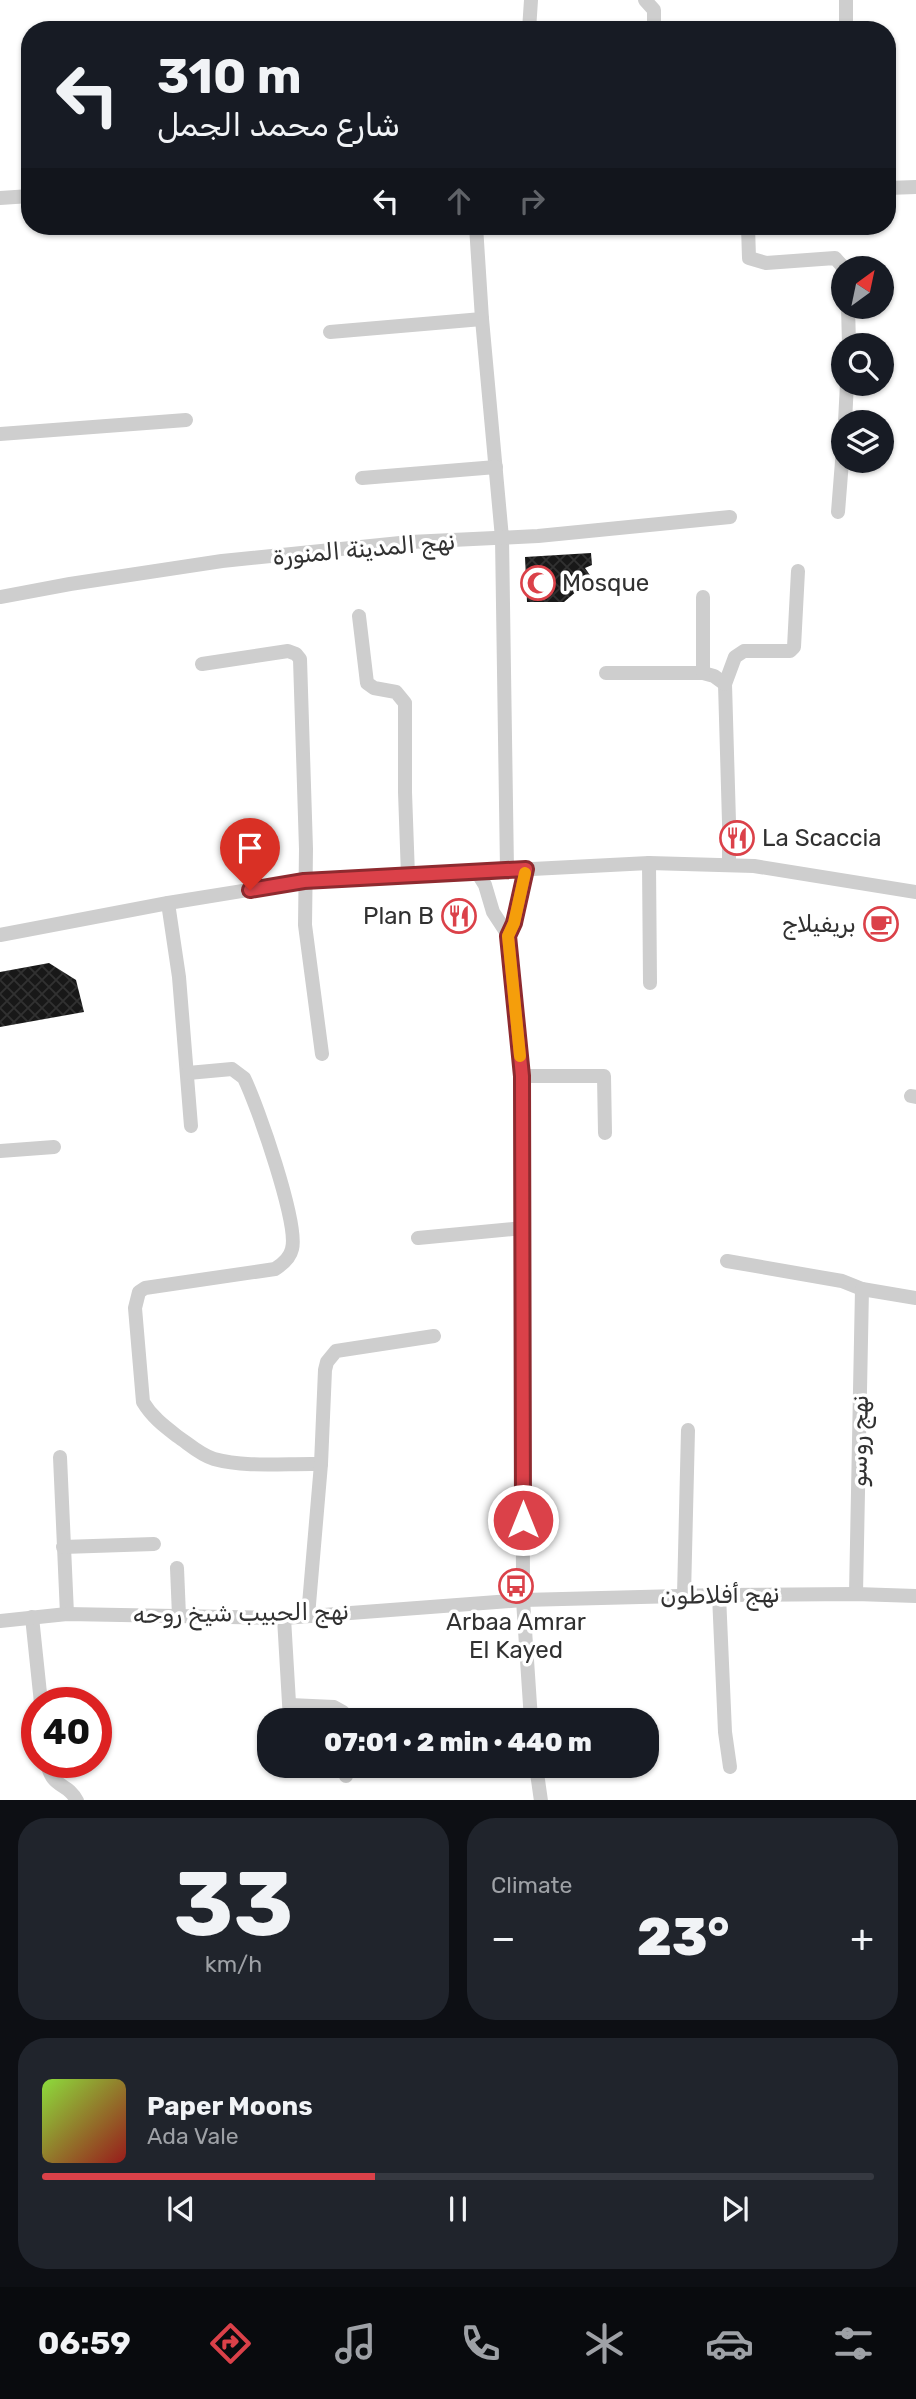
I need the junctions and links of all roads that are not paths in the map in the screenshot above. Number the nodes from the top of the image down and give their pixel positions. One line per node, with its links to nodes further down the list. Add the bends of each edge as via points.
1 (531, 0): 4 (street)
2 (645, 0): 5 (street, via 654,10)
3 (846, 0): 6 (street)
4 (530, 21)
5 (654, 21)
6 (846, 21)
7 (916, 187): 8 (street)
8 (896, 188)
9 (21, 197): 10 (street)
10 (0, 198)
11 (477, 235): 14 (street)
12 (748, 235): 13 (street, via 749,258 766,263)
13 (831, 258)
14 (482, 319): 15 (street); 18 (street)
15 (330, 332)
16 (186, 420): 17 (street)
17 (0, 434)
18 (496, 467): 20 (street); 23 (street)
19 (841, 473): 21 (street)
20 (362, 478)
21 (838, 512)
22 (730, 517): 23 (street, نهج المدينة المنورة)
23 (502, 538): 25 (street, نهج المدينة المنورة, via 222,561); 35 (street)
24 (798, 571): 31 (street, via 794,647 790,651 744,651 734,657)
25 (0, 597)
26 (703, 597): 30 (street)
27 (359, 616): 37 (street, via 367,683 396,692 405,703)
28 (202, 664): 38 (street, via 288,651 300,659)
29 (606, 673): 30 (street)
30 (703, 673): 31 (street)
31 (725, 684): 33 (street)
32 (649, 863): 33 (street); 34 (street); 43 (street)
33 (729, 863): 39 (street)
34 (526, 869): 35 (street); 42 (street)
35 (507, 870): 36 (street)
36 (477, 872): 37 (street); 42 (street)
37 (408, 876): 38 (street)
38 (304, 881): 40 (street); 44 (street, via 305,925)
39 (916, 892)
40 (168, 903): 41 (street); 45 (street)
41 (0, 935)
42 (508, 936): 46 (street)
43 (650, 983)
44 (322, 1054)
45 (188, 1073): 47 (street); 59 (street, via 232,1069 244,1078 281,1180 292,1251 275,1269 139,1292 135,1308 143,1402 161,1424 214,1459)
46 (522, 1076): 48 (street, via 604,1076); 51 (street)
47 (191, 1126)
48 (605, 1133)
49 (54, 1147): 50 (street)
50 (0, 1151)
51 (523, 1228): 52 (street); 67 (street)
52 (418, 1238)
53 (727, 1261): 54 (street, via 842,1281)
54 (862, 1289): 55 (street); 63 (street, نهج روسو)
55 (916, 1298)
56 (434, 1336): 59 (street, via 331,1356 323,1383)
57 (688, 1430): 64 (street)
58 (60, 1457): 61 (street)
59 (321, 1464): 70 (street)
60 (154, 1544): 61 (street)
61 (63, 1547): 68 (street)
62 (177, 1568): 69 (street)
63 (856, 1594): 65 (street, نهج أفلاطون); 66 (street, نهج أفلاطون)
64 (684, 1595): 65 (street, نهج أفلاطون); 67 (street, نهج أفلاطون)
65 (719, 1595): 78 (street)
66 (916, 1596)
67 (523, 1600): 70 (street, نهج الحبيب شيخ روحه); 77 (street)
68 (67, 1614): 69 (street, نهج الحبيب شيخ روحه); 71 (street, نهج الحبيب شيخ روحه)
69 (179, 1616): 72 (street, نهج الحبيب شيخ روحه)
70 (308, 1616): 72 (street, نهج الحبيب شيخ روحه)
71 (32, 1617): 73 (street, نهج الحبيب شيخ روحه); 74 (street)
72 (284, 1618): 75 (street)
73 (0, 1621)
74 (39, 1687)
75 (290, 1705): 76 (street)
76 (336, 1708)
77 (530, 1708)
78 (730, 1767)
79 (52, 1778): 81 (street)
80 (538, 1778): 82 (street)
81 (76, 1800)
82 (541, 1800)

